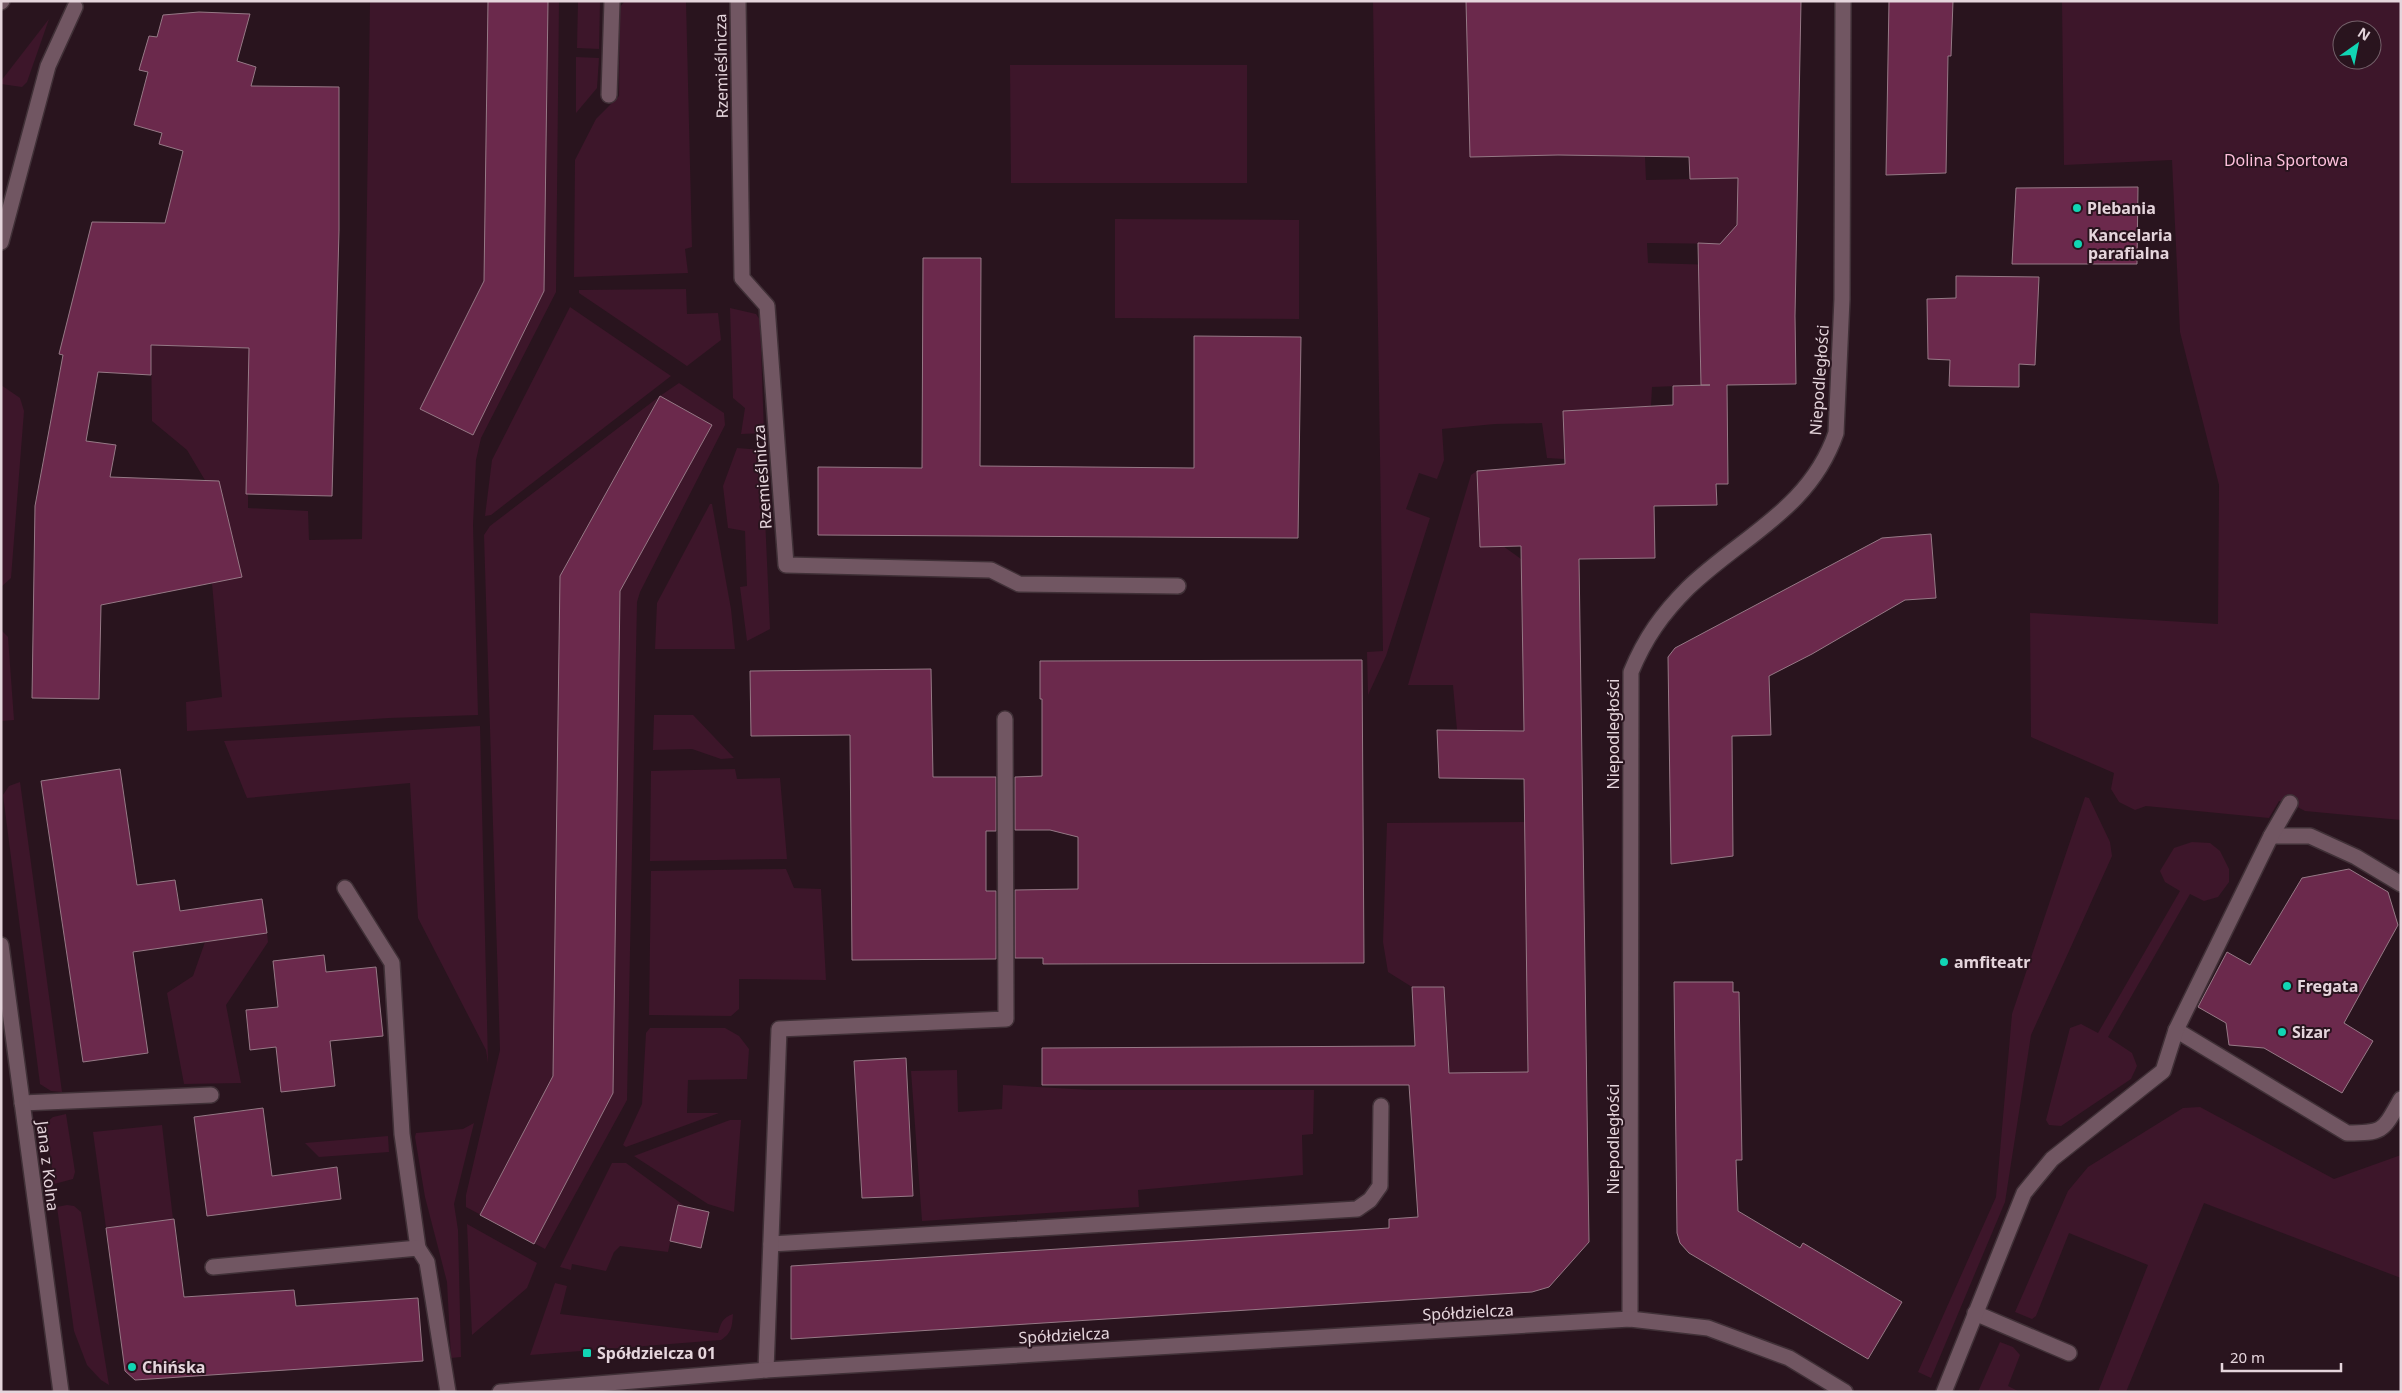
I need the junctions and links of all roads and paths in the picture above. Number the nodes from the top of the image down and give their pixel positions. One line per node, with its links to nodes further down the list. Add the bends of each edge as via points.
1 (612, 1): 5 (street)
2 (738, 1): 7 (street, Rzemieślnicza, via 742,278 767,306 786,565 991,570 1019,584)
3 (1843, 1): 24 (street, Niepodległości, via 1842,299 1836,433 1817,475 1782,512 1690,586 1666,611 1644,642 1631,672)
4 (75, 7): 6 (street, via 45,74)
5 (609, 95)
6 (1, 242)
7 (1178, 586)
8 (1005, 719): 20 (street, via 1006,1019 778,1030)
9 (2290, 803): 10 (street)
10 (2271, 836): 11 (street, via 2310,836 2356,857); 15 (street)
11 (2401, 884)
12 (345, 888): 21 (street, via 392,963 402,1134)
13 (1, 944): 14 (street, Jana z Kolna)
14 (4, 985): 18 (street, Jana z Kolna)
15 (2176, 1030): 17 (street, via 2347,1133 2372,1133 2384,1128); 23 (street, via 2163,1071 2052,1159 2024,1193)
16 (212, 1095): 18 (street)
17 (2401, 1099)
18 (22, 1104): 27 (street, Jana z Kolna)
19 (1381, 1106): 20 (street, via 1380,1186 1370,1200 1357,1208)
20 (771, 1244): 26 (street)
21 (418, 1248): 22 (street); 28 (street, via 427,1262)
22 (213, 1267)
23 (1975, 1313): 25 (street); 31 (street)
24 (1630, 1319): 26 (street, Spółdzielcza); 30 (street, via 1708,1328 1789,1358)
25 (2068, 1353)
26 (766, 1370): 29 (street, Spółdzielcza)
27 (61, 1392)
28 (448, 1392)
29 (500, 1392)
30 (1846, 1392)
31 (1944, 1392)

